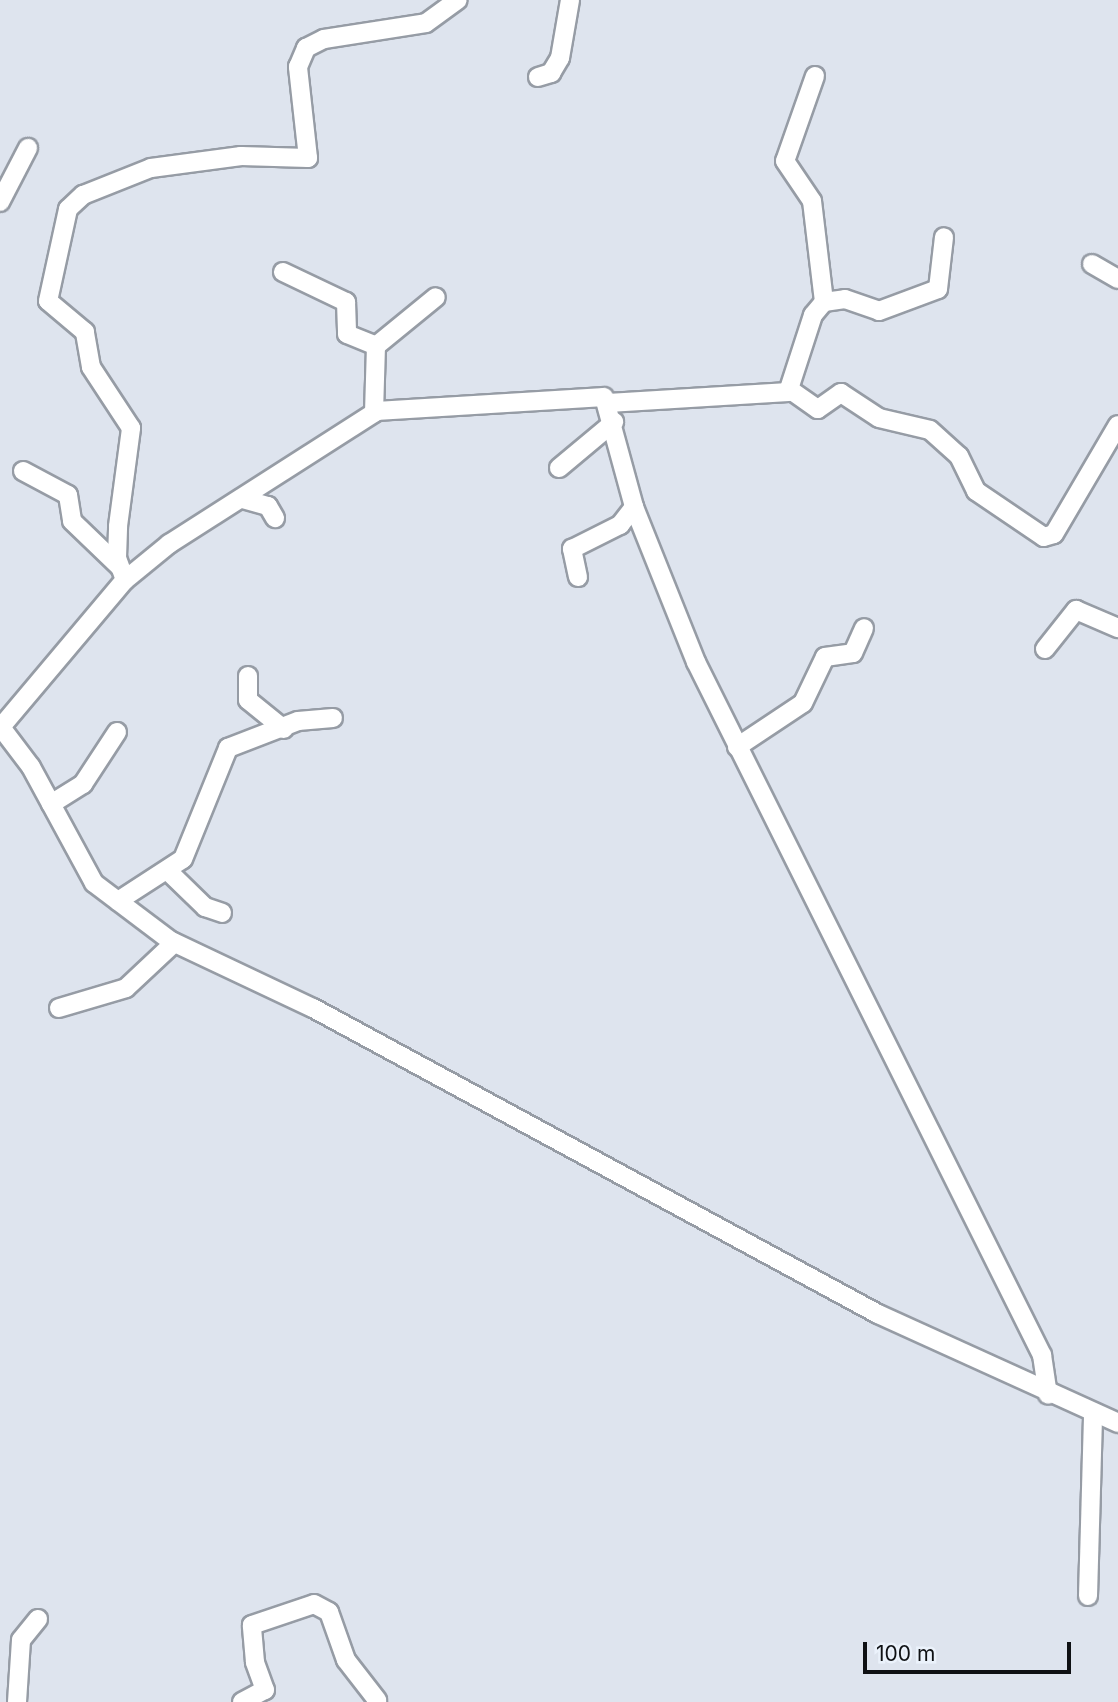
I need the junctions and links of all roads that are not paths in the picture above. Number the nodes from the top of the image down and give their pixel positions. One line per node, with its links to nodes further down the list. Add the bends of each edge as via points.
1 (458, 0): 24 (street, via 426,23 324,39 306,48 298,67 308,158 172,164 73,202 48,301 85,332 92,367 131,428 118,526)
2 (569, 0): 4 (street, via 560,58 551,73)
3 (815, 76): 12 (street, via 785,161 812,201)
4 (538, 77)
5 (28, 148): 6 (street)
6 (0, 202)
7 (944, 237): 12 (street, via 938,289 879,311 845,299)
8 (1092, 264): 10 (street)
9 (283, 272): 13 (street, via 346,302 347,334)
10 (1118, 279)
11 (436, 297): 13 (street)
12 (824, 302): 14 (street, via 813,315)
13 (376, 346): 16 (street)
14 (789, 389): 15 (street); 18 (street, via 818,409 841,393 879,418 930,430 959,456 976,491 1044,537 1054,534)
15 (609, 403): 16 (street, via 604,397 563,396); 17 (street)
16 (374, 413): 21 (street)
17 (614, 422): 19 (street); 22 (street)
18 (1116, 432)
19 (559, 468)
20 (23, 471): 24 (street, via 68,495 72,521)
21 (243, 499): 23 (street, via 268,506); 24 (street)
22 (634, 507): 25 (street, via 620,525 572,549); 34 (street)
23 (275, 518)
24 (122, 574): 31 (street)
25 (578, 577)
26 (864, 628): 34 (street, via 853,653 825,657 803,704)
27 (1118, 628): 28 (street, via 1076,610)
28 (1045, 649)
29 (248, 676): 32 (street, via 248,699)
30 (333, 718): 32 (street)
31 (0, 726): 35 (street)
32 (284, 729): 36 (street, via 228,748 197,834)
33 (117, 732): 35 (street, via 83,783)
34 (737, 747): 41 (street, via 1042,1356)
35 (51, 804): 37 (street, via 94,883)
36 (170, 873): 37 (street); 38 (street, via 205,907)
37 (118, 901): 39 (street)
38 (222, 913)
39 (174, 943): 40 (street, via 126,988); 41 (street, via 313,1008 767,1257)
40 (59, 1008)
41 (1048, 1395): 42 (street)
42 (1093, 1415): 43 (street); 44 (street)
43 (1118, 1423)
44 (1088, 1596)
45 (38, 1619): 47 (street, via 21,1640)
46 (377, 1700): 48 (street, via 356,1678 329,1612 314,1604 252,1625 265,1690)
47 (17, 1702)
48 (242, 1702)

